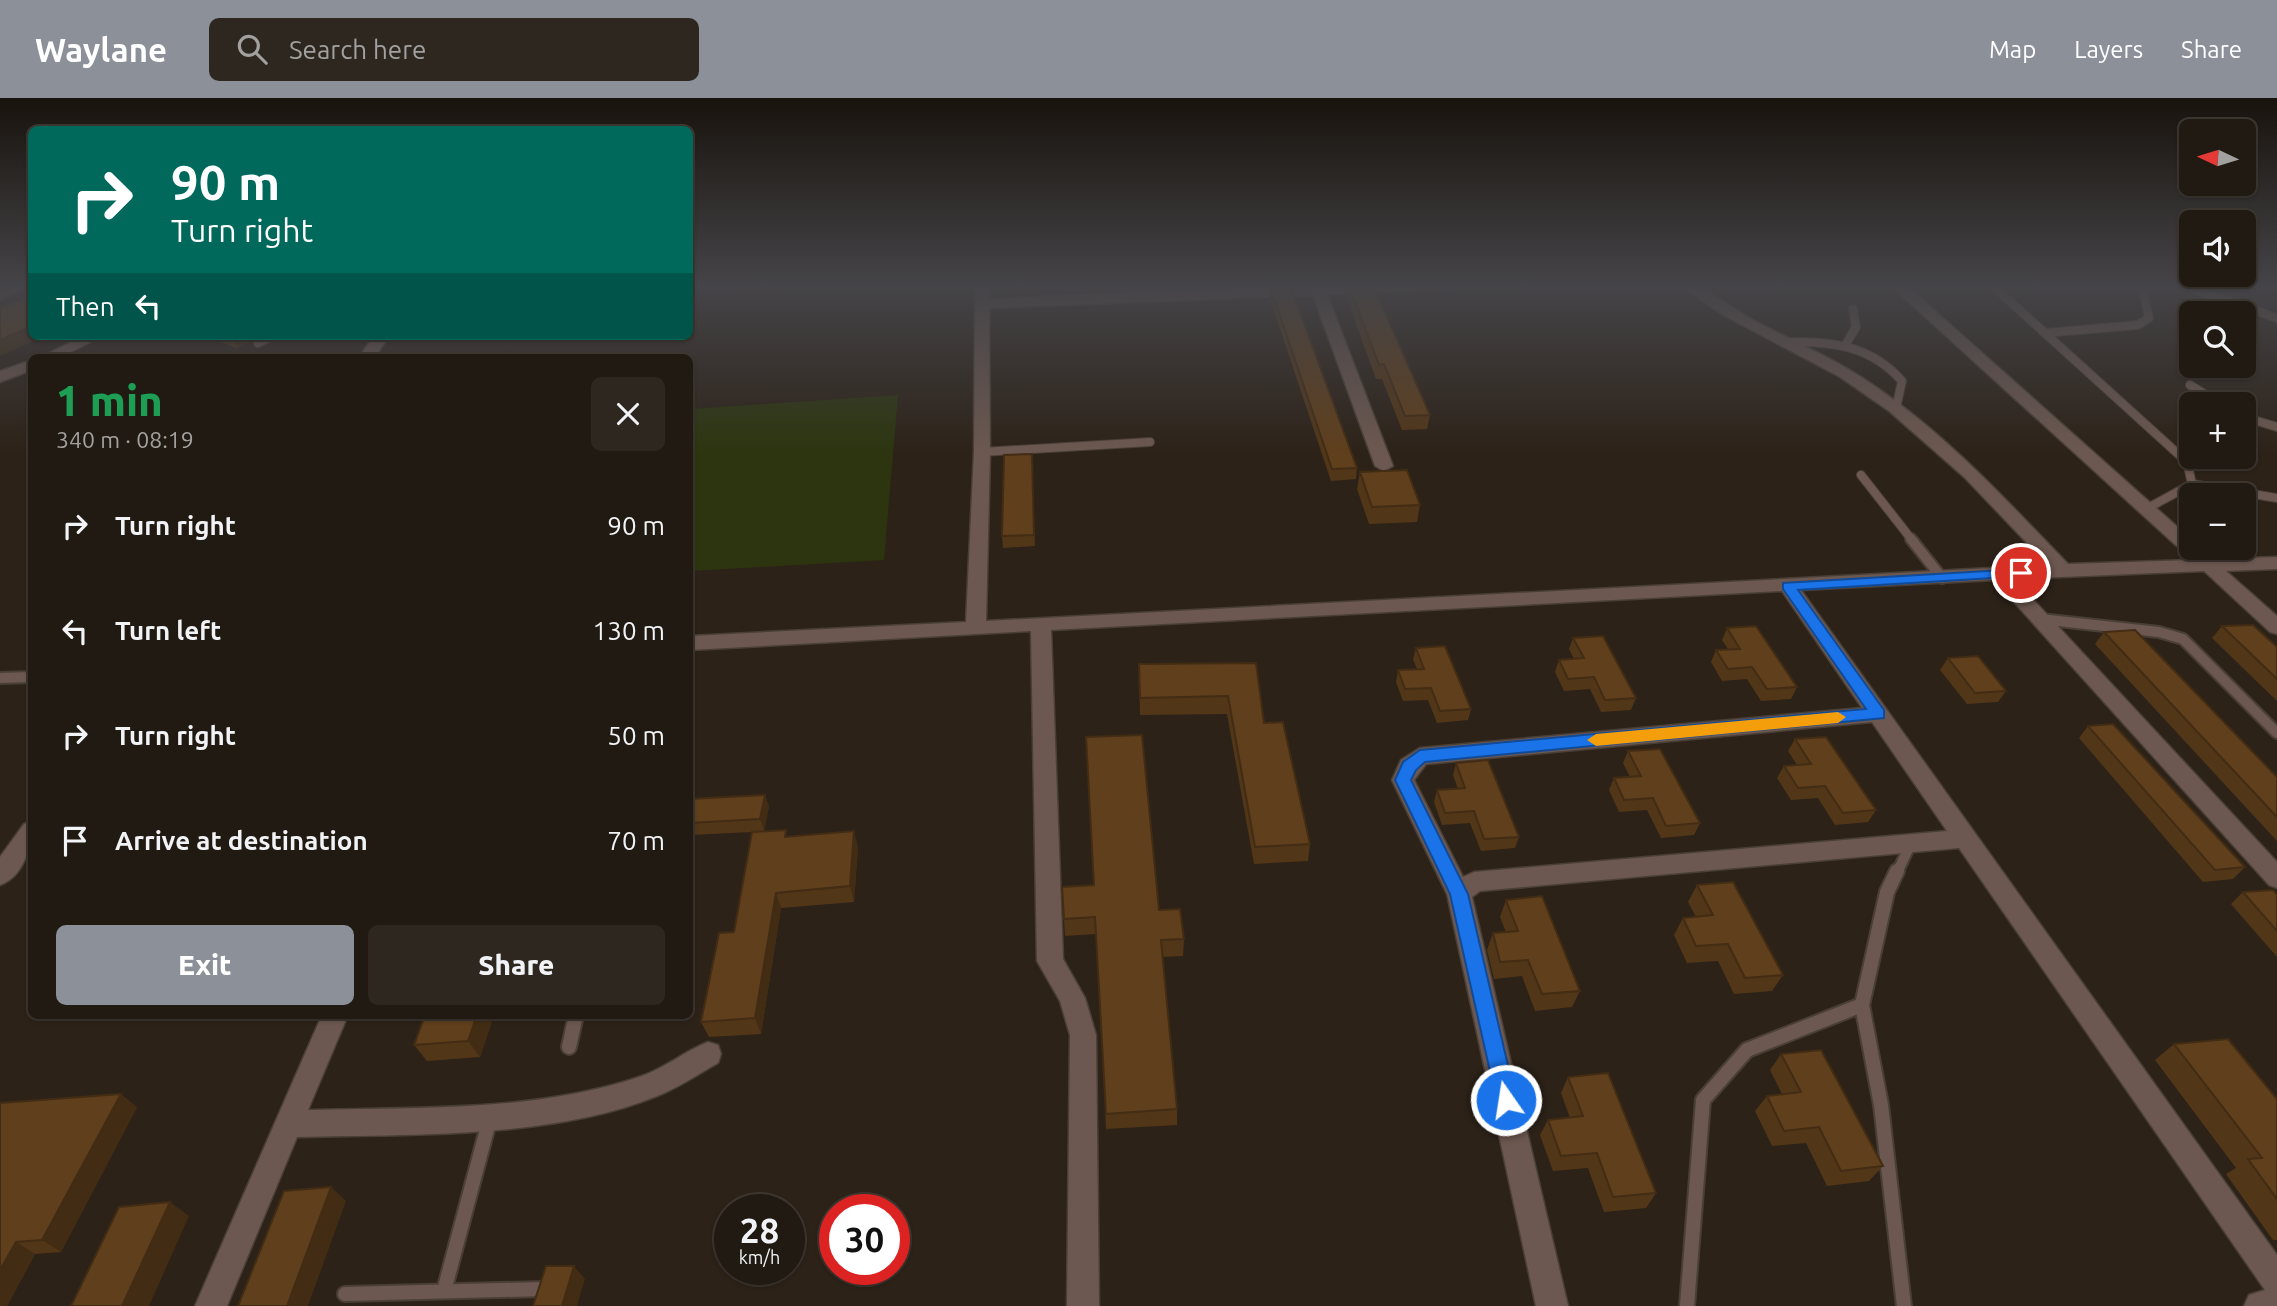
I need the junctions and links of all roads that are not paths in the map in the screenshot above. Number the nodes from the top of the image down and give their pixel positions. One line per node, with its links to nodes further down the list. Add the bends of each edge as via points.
1 (83, 341): 11 (street)
2 (261, 341): 9 (lane)
3 (982, 341): 20 (street)
4 (1337, 341): 21 (street)
5 (1848, 341): 10 (lane)
6 (1963, 341): 27 (street)
7 (2053, 341): 23 (lane, via 2187,462)
8 (1786, 342): 10 (lane); 16 (street)
9 (258, 343)
10 (1846, 344): 16 (lane, via 1882,360 1896,372 1902,381)
11 (56, 354)
12 (28, 366): 13 (street)
13 (0, 377)
14 (2190, 385): 15 (lane)
15 (2201, 392)
16 (1896, 408): 30 (street, via 1974,478)
17 (2256, 421): 18 (lane)
18 (2277, 427)
19 (1150, 442): 20 (lane)
20 (982, 452): 36 (street)
21 (1384, 466)
22 (1861, 475): 32 (lane)
23 (2192, 483)
24 (2179, 491): 27 (lane)
25 (2256, 495): 26 (lane)
26 (2277, 498)
27 (2146, 509): 28 (street)
28 (2206, 563): 29 (street); 30 (street); 37 (street)
29 (2277, 563)
30 (2063, 570): 31 (street)
31 (2000, 575): 32 (street); 34 (street)
32 (1942, 578): 33 (street)
33 (1788, 586): 35 (street); 41 (street)
34 (2040, 618): 42 (lane, via 2183,639); 47 (street)
35 (1041, 623): 36 (street); 62 (street, via 1050,961 1072,998 1083,1035)
36 (976, 626): 38 (street)
37 (2277, 628)
38 (693, 643)
39 (28, 677): 40 (lane)
40 (0, 678)
41 (1878, 714): 44 (street); 48 (street, via 1420,757 1403,780)
42 (2277, 733)
43 (28, 836): 46 (street)
44 (1966, 838): 45 (street); 56 (street)
45 (1911, 843): 48 (street, via 1474,882); 49 (lane, via 1887,892)
46 (0, 875)
47 (2277, 878)
48 (1459, 894): 63 (street)
49 (1862, 1005): 64 (lane, via 1747,1050 1703,1100); 65 (lane, via 1881,1105)
50 (333, 1019): 55 (street)
51 (575, 1019): 52 (lane)
52 (569, 1047)
53 (708, 1054): 54 (street, via 650,1086 604,1100)
54 (490, 1118): 55 (street); 58 (lane)
55 (290, 1124): 61 (street)
56 (2277, 1281)
57 (544, 1289): 58 (lane)
58 (444, 1292): 59 (lane)
59 (345, 1294)
60 (2277, 1304): 66 (street)
61 (211, 1306)
62 (1083, 1306)
63 (1552, 1306)
64 (1687, 1306)
65 (1904, 1306)
66 (2260, 1306)

